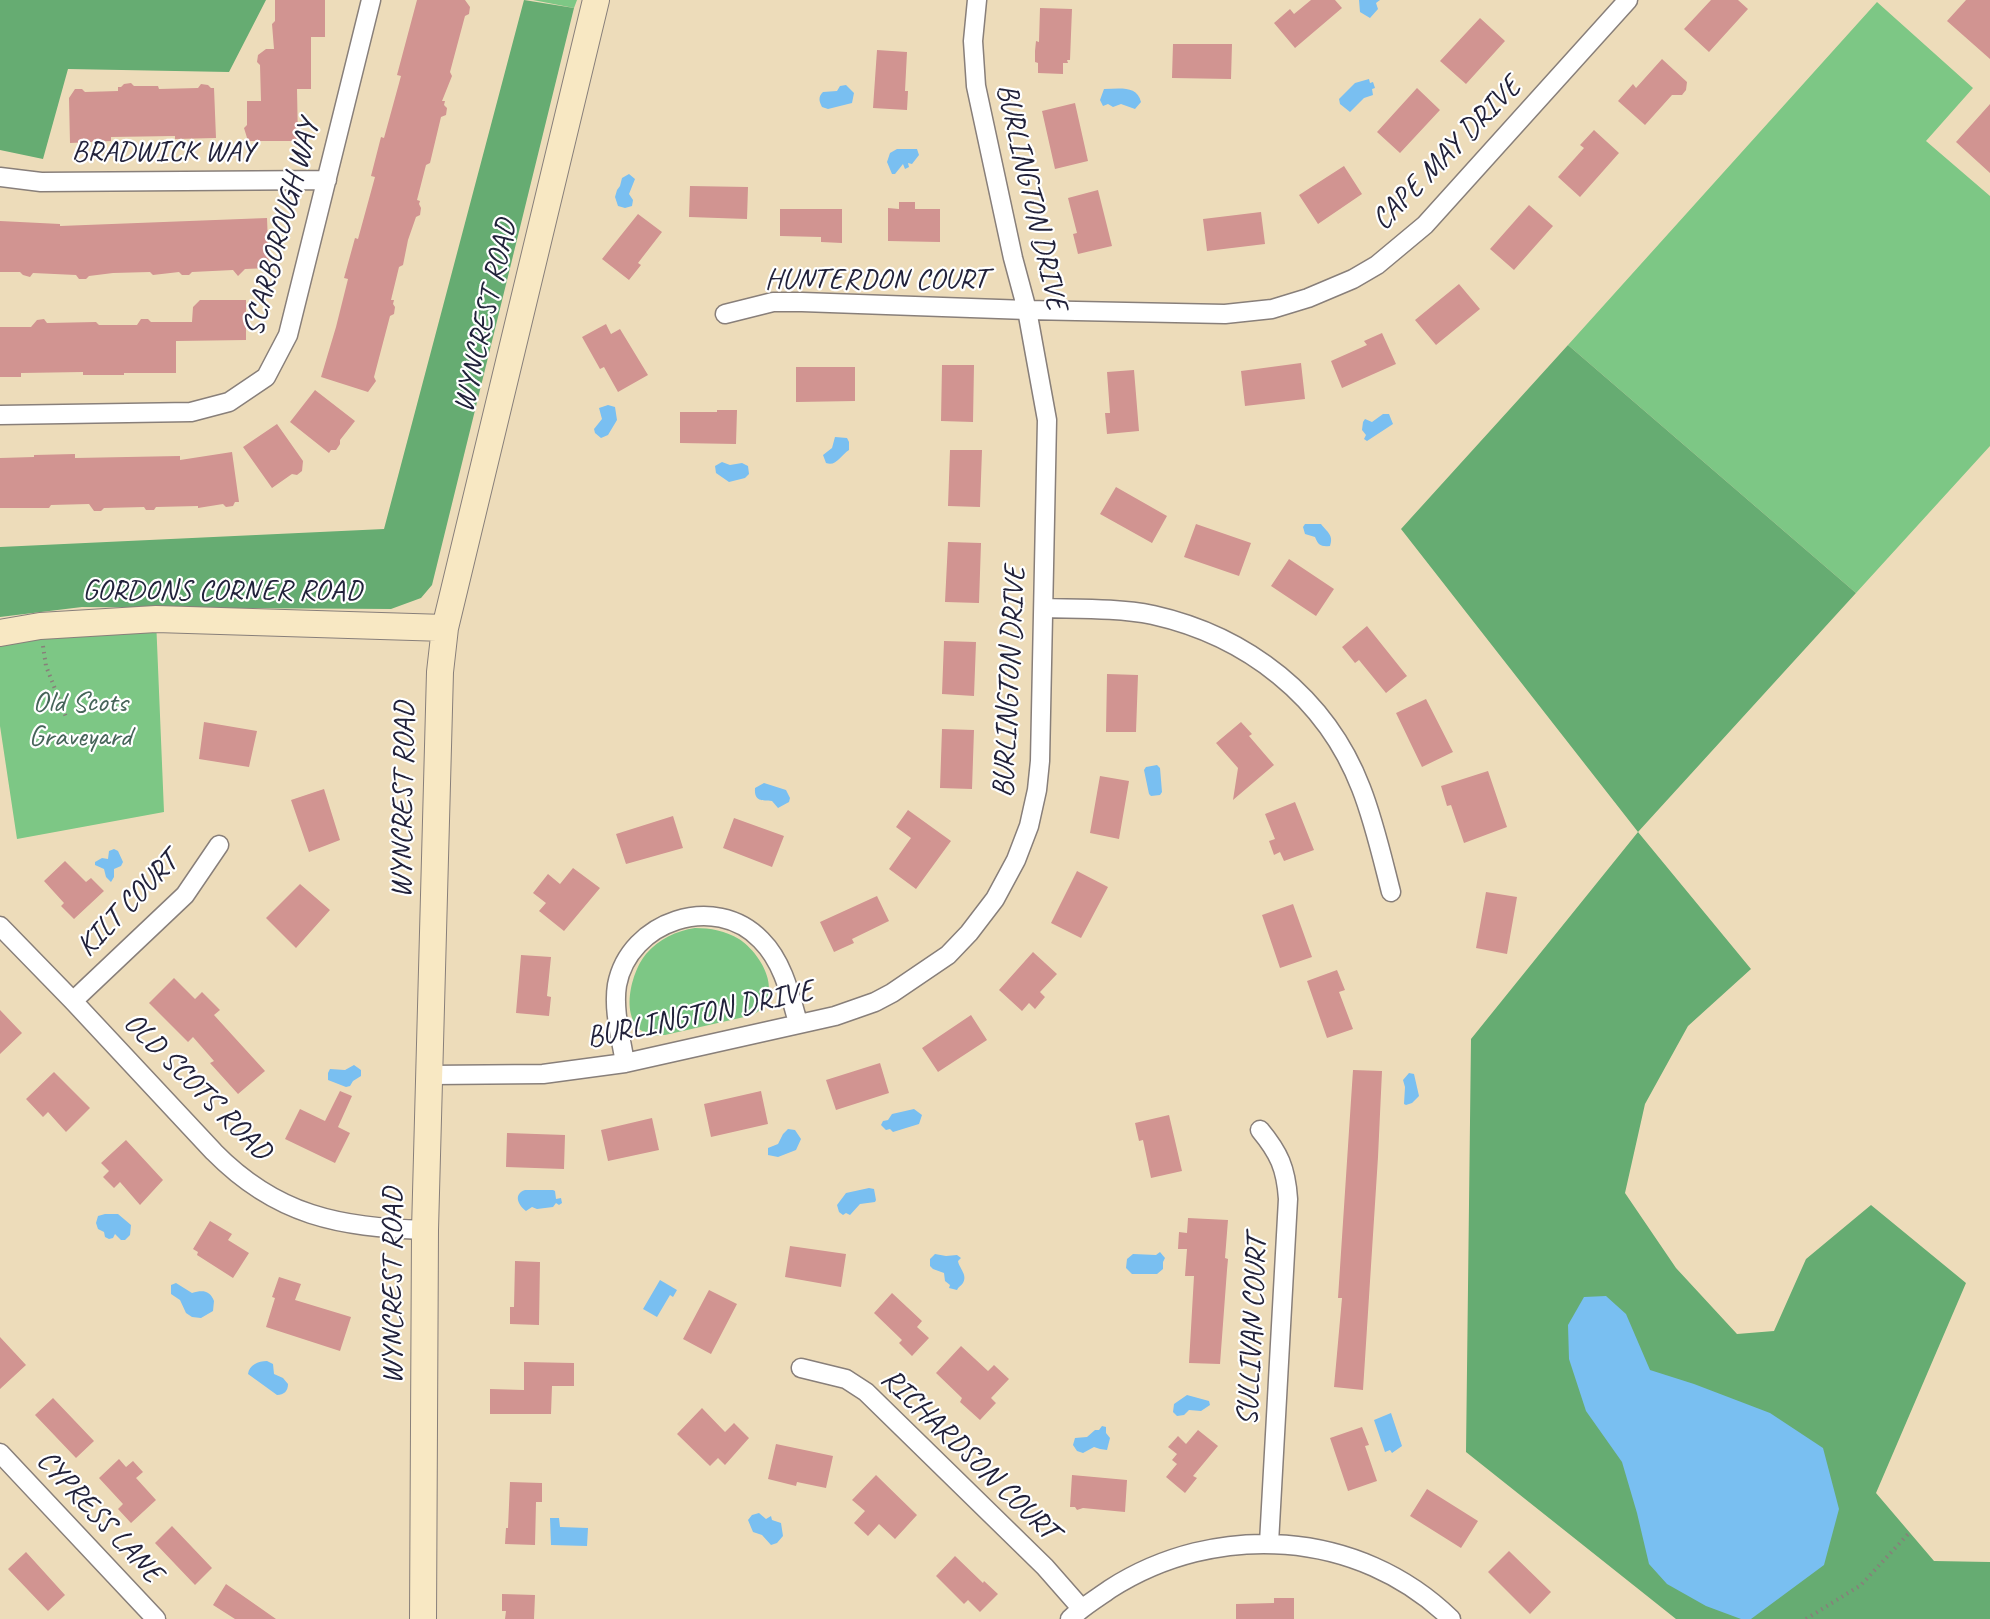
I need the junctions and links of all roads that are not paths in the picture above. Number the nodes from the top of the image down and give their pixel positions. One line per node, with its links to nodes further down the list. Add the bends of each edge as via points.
1 (371, 0): 6 (street, SCARBOROUGH WAY)
2 (596, 0): 11 (street, WYNCREST ROAD)
3 (977, 0): 7 (street, BURLINGTON DRIVE, via 972,41 976,86)
4 (1628, 0): 7 (street, CAPE MAY DRIVE, via 1425,225 1353,279 1308,298 1249,313)
5 (0, 177): 6 (street, BRADWICK WAY, via 41,182)
6 (327, 180): 9 (street, SCARBOROUGH WAY, via 288,335 263,379 229,402 191,412)
7 (1027, 310): 8 (street, HUNTERDON COURT, via 773,302); 10 (street, BURLINGTON DRIVE, via 1047,420)
8 (725, 314)
9 (0, 415)
10 (1044, 608): 14 (street, via 1127,612 1182,622 1234,644 1284,679 1321,717 1348,760 1370,815); 17 (street, BURLINGTON DRIVE, via 1037,790 1029,826 995,899 948,955 892,993 851,1011)
11 (445, 628): 12 (street, GORDONS CORNER ROAD, via 156,619 40,626); 19 (street, WYNCREST ROAD, via 440,672)
12 (0, 633)
13 (219, 845): 16 (street, KILT COURT, via 185,895)
14 (1391, 892)
15 (0, 926): 16 (street, OLD SCOTS ROAD)
16 (73, 1001): 21 (street, OLD SCOTS ROAD, via 213,1152 256,1187 296,1209 332,1221)
17 (798, 1023): 18 (street, BURLINGTON DRIVE); 18 (street, via 776,957 753,932 719,918 690,916 647,934 624,964 616,1000)
18 (625, 1063): 19 (street, BURLINGTON DRIVE, via 543,1074)
19 (431, 1075): 21 (street, WYNCREST ROAD)
20 (1260, 1130): 24 (street, SULLIVAN COURT, via 1283,1165 1288,1199)
21 (425, 1230): 27 (street, WYNCREST ROAD)
22 (801, 1368): 25 (street, RICHARDSON COURT, via 846,1379 866,1392 1046,1567)
23 (0, 1453): 26 (street, CYPRESS LANE)
24 (1269, 1543): 25 (street, via 1239,1544 1174,1557 1134,1574); 28 (street, via 1337,1553 1376,1568 1429,1600)
25 (1076, 1613)
26 (156, 1619)
27 (423, 1619)
28 (1451, 1619)

